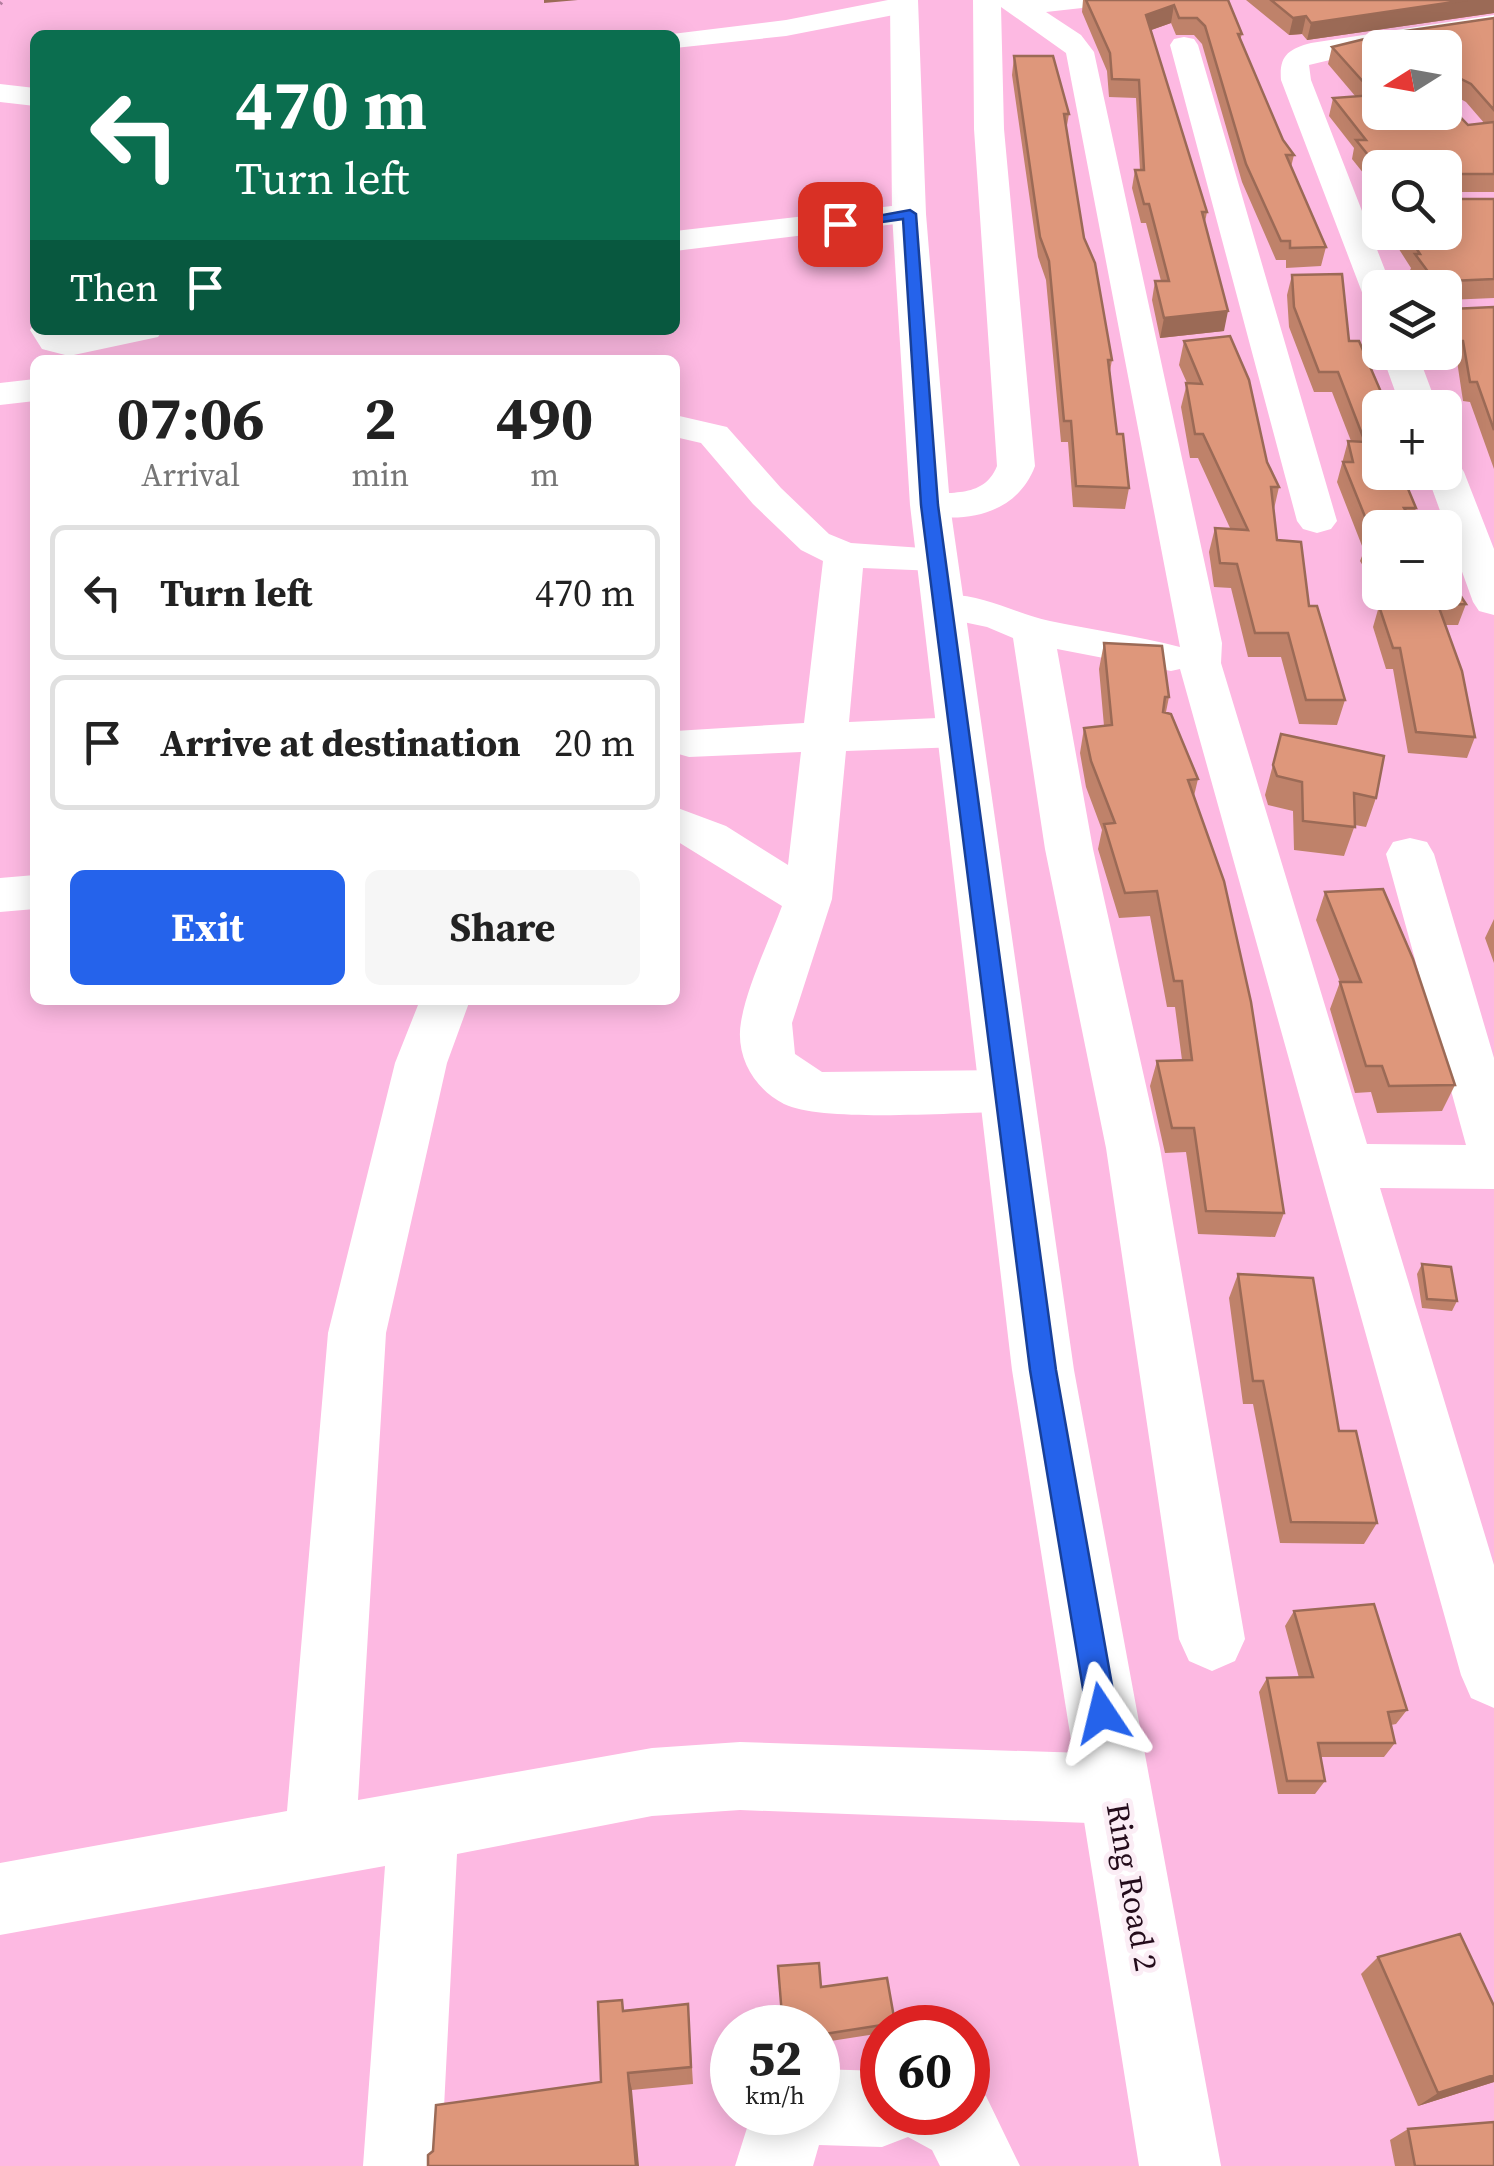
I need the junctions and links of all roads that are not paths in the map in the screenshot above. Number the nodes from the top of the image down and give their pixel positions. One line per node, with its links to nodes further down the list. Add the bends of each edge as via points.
1 (987, 0): 32 (street, via 990,129 1016,466 1010,488 998,498)
2 (1009, 0): 27 (street, via 1080,52)
3 (1022, 0): 4 (street)
4 (1082, 0)
5 (904, 2): 8 (street, via 786,28); 15 (main road, Ring Road 2)
6 (1494, 23): 7 (street)
7 (1457, 30)
8 (680, 39)
9 (1184, 45): 20 (street)
10 (1362, 46): 13 (street, via 1311,52 1294,61)
11 (0, 92): 12 (street)
12 (30, 96)
13 (1344, 206): 14 (street); 17 (street)
14 (1362, 206)
15 (910, 214): 16 (street); 32 (main road, Ring Road 2)
16 (680, 241)
17 (1368, 270)
18 (1337, 280): 21 (street)
19 (1285, 281): 20 (street)
20 (1250, 282): 24 (street)
21 (1362, 286)
22 (50, 335): 23 (street, via 69,345)
23 (120, 335)
24 (1266, 340): 25 (street); 33 (street)
25 (1231, 344)
26 (1177, 351): 27 (street)
27 (1141, 355): 38 (street)
28 (30, 391): 29 (street)
29 (0, 394)
30 (680, 427): 34 (street, via 714,435 816,542)
31 (1452, 490): 36 (street)
32 (930, 505): 35 (main road, Ring Road 2)
33 (1316, 521)
34 (844, 555): 35 (street); 40 (street)
35 (941, 582): 37 (street); 39 (main road, Ring Road 2)
36 (1494, 602)
37 (1033, 631): 38 (street); 52 (street, via 1133,1148)
38 (1200, 663): 50 (street)
39 (960, 732): 40 (street); 48 (main road, Ring Road 2)
40 (825, 736): 41 (street); 46 (street)
41 (689, 742)
42 (680, 824): 46 (street)
43 (1410, 854): 49 (street)
44 (30, 892): 45 (street)
45 (0, 895)
46 (808, 899): 48 (street, via 766,1023 770,1063 782,1076 822,1093)
47 (443, 1005): 56 (street, via 421,1064 357,1333)
48 (1006, 1090): 54 (main road, Ring Road 2, via 1043,1370)
49 (1494, 1149)
50 (1346, 1166): 51 (street); 53 (street)
51 (1494, 1166)
52 (1212, 1639)
53 (1494, 1676)
54 (1115, 1790): 55 (street, via 740,1776 652,1782); 63 (main road, Ring Road 2)
55 (423, 1826): 56 (street); 60 (street)
56 (320, 1840): 57 (street)
57 (0, 1898)
58 (781, 2135): 61 (street)
59 (965, 2135): 62 (street)
60 (402, 2166)
61 (774, 2166)
62 (981, 2166)
63 (1180, 2166)

